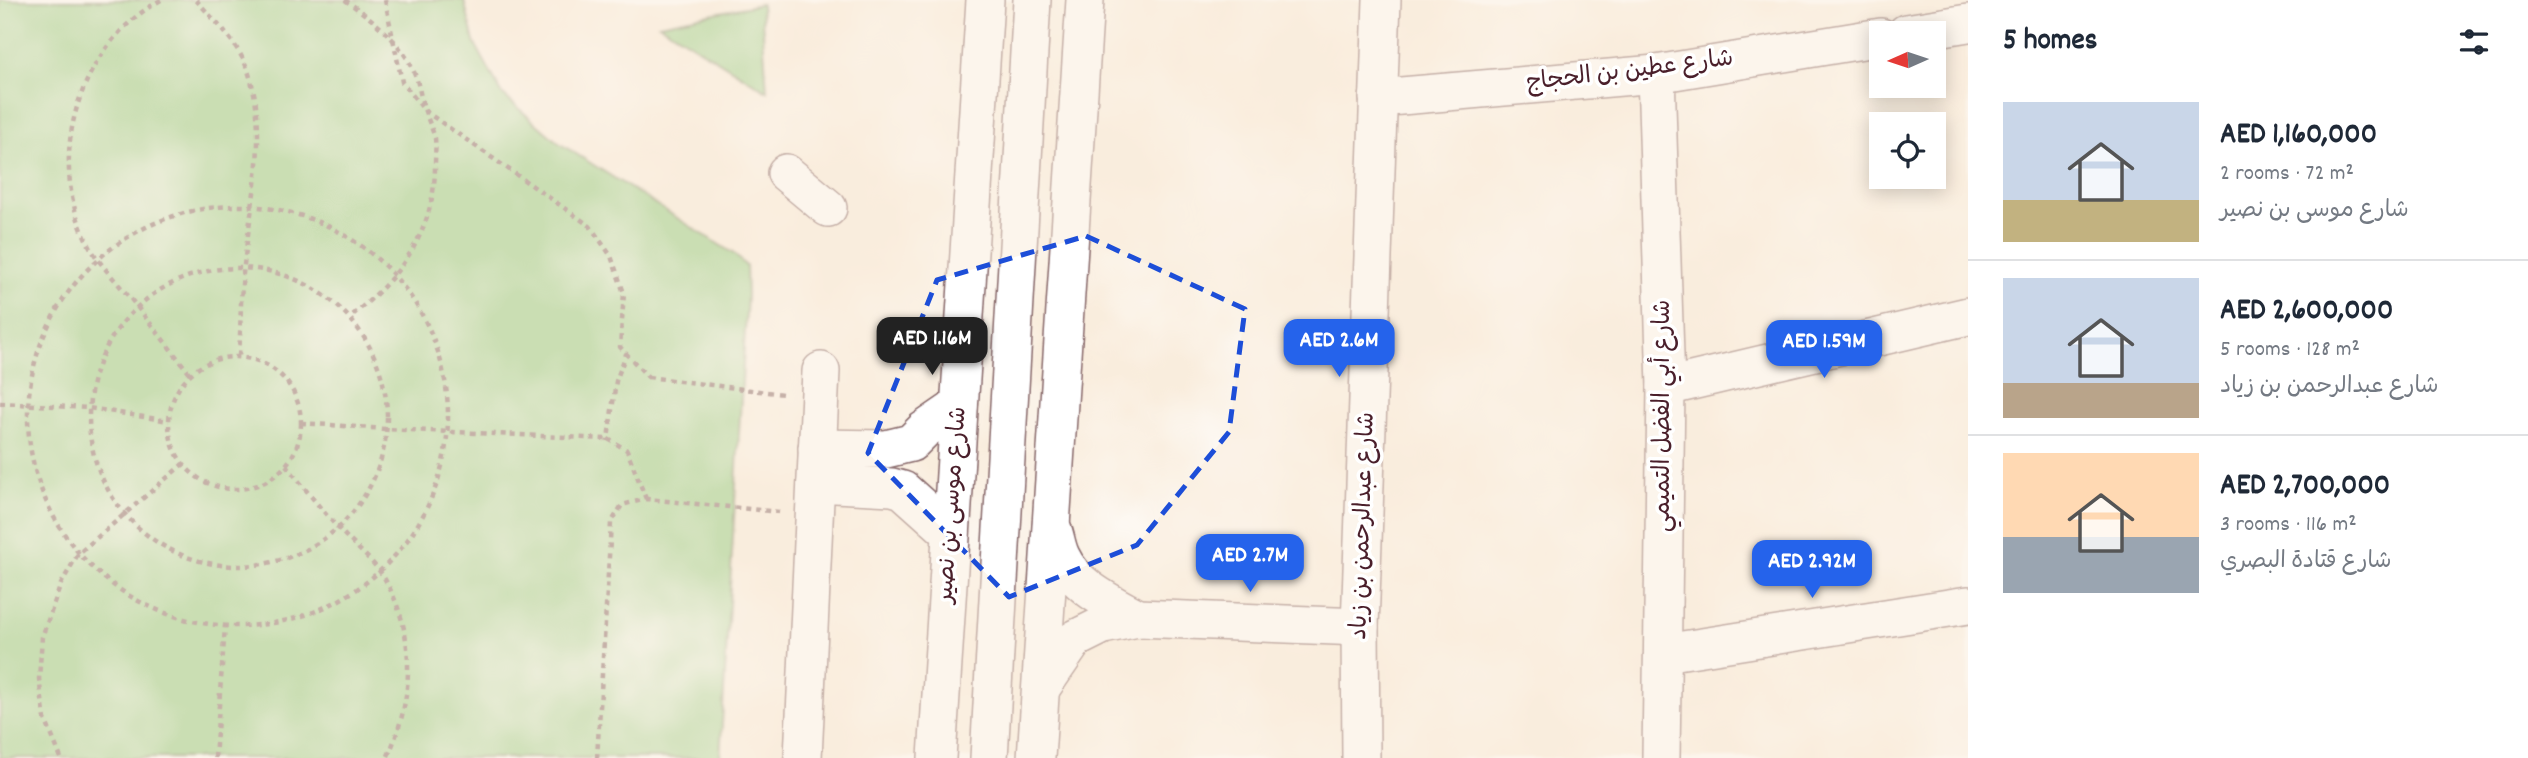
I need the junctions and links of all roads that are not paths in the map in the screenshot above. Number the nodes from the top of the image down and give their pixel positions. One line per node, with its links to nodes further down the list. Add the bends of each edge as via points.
1 (985, 0): 15 (street, شارع موسى بن نصير)
2 (1032, 0): 26 (street, شارع موسى بن نصير)
3 (1085, 0): 17 (street)
4 (1382, 0): 9 (street, شارع عبدالرحمن بن زياد)
5 (1968, 23): 6 (street)
6 (1946, 27)
7 (1869, 39): 8 (street, شارع عطين بن الحجاج)
8 (1656, 74): 9 (street, شارع عطين بن الحجاج); 14 (street, شارع أبي الفضل التميمي)
9 (1378, 98): 21 (street, شارع عبدالرحمن بن زياد)
10 (786, 173): 11 (street)
11 (828, 208)
12 (1968, 316): 14 (street)
13 (821, 371): 16 (street)
14 (1666, 387): 22 (street, شارع أبي الفضل التميمي)
15 (959, 406): 16 (street, via 911,443); 18 (street, شارع موسى بن نصير)
16 (817, 465): 18 (street, via 903,490); 24 (street)
17 (1052, 524): 20 (street, via 1062,558 1077,579); 23 (street)
18 (951, 533): 25 (street, شارع موسى بن نصير)
19 (1968, 605): 22 (street)
20 (1138, 618): 21 (street); 23 (street, via 1103,625 1075,639)
21 (1360, 627): 28 (street, شارع عبدالرحمن بن زياد)
22 (1664, 653): 29 (street, شارع أبي الفضل التميمي)
23 (1042, 688): 27 (street)
24 (803, 758)
25 (937, 758)
26 (989, 758)
27 (1037, 758)
28 (1361, 758)
29 (1661, 758)

